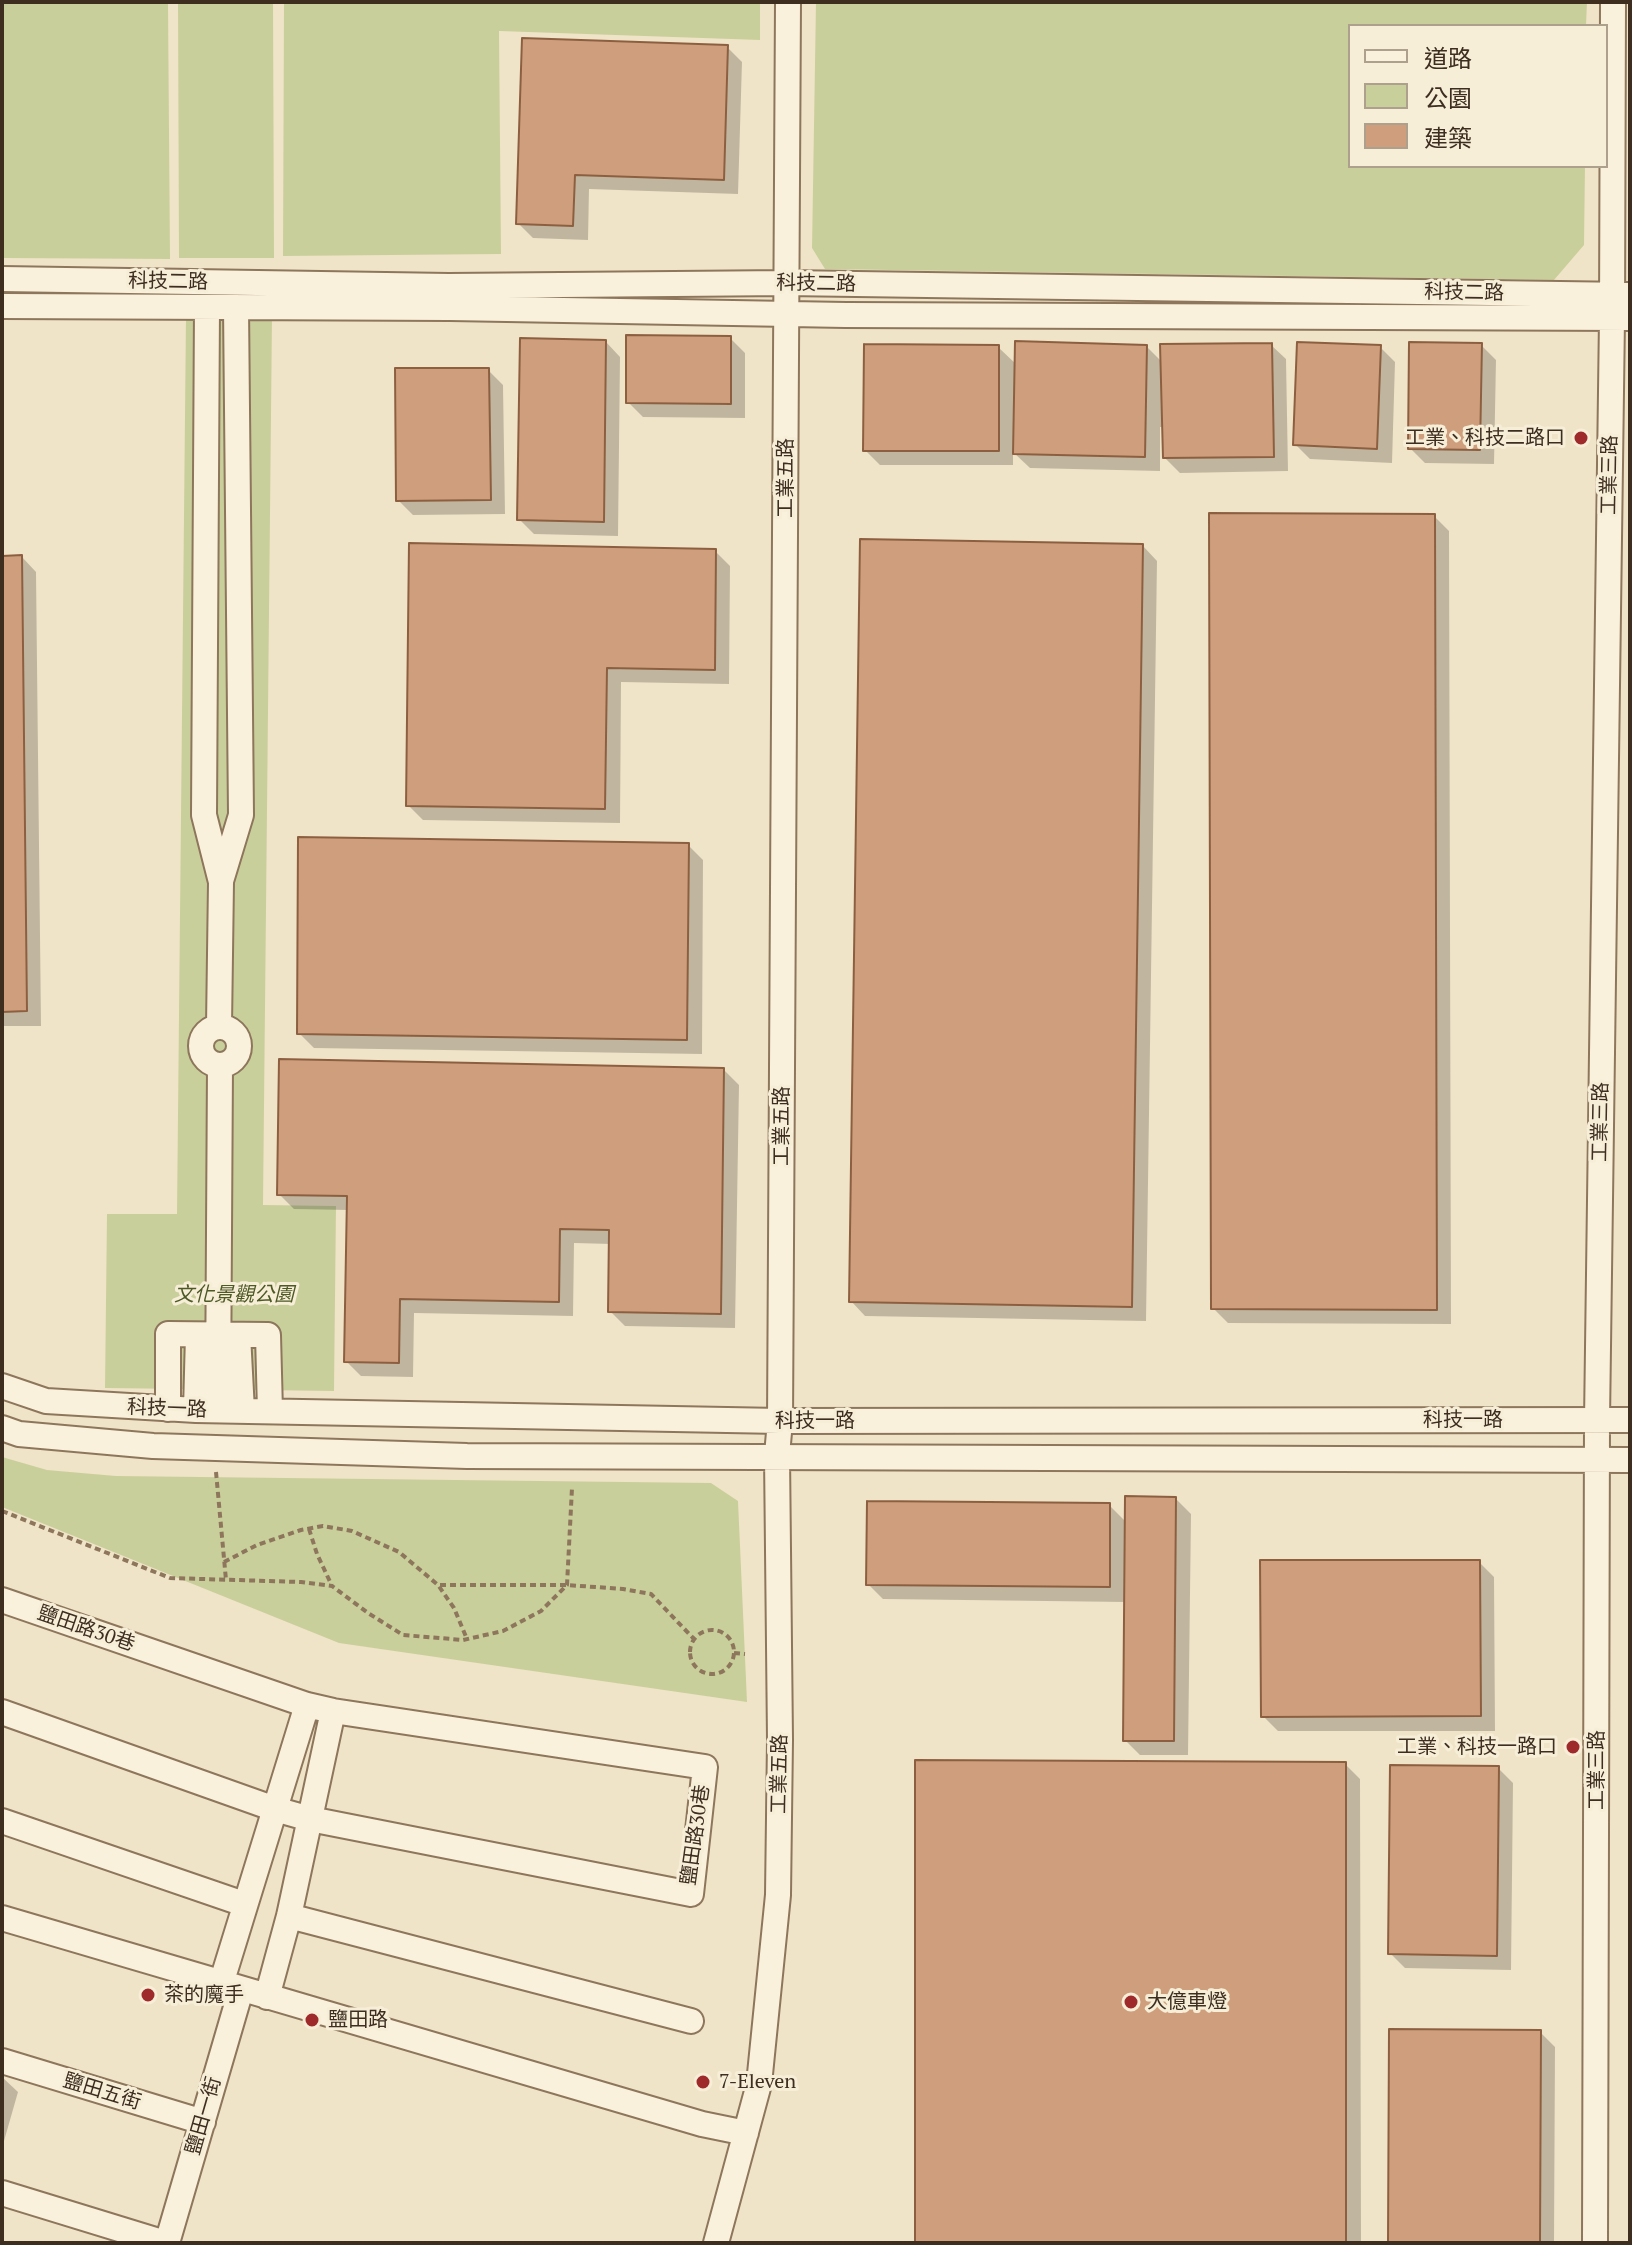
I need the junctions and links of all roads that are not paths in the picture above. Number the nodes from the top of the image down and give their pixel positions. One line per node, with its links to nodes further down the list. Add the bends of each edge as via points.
1 (788, 2): 4 (street, 工業五路)
2 (1613, 2): 6 (street, 工業三路)
3 (2, 279): 4 (street, 科技二路, via 449,286)
4 (786, 283): 6 (street, 科技二路); 9 (street, 工業五路)
5 (2, 306): 7 (street, 科技二路)
6 (1621, 306): 9 (street, 科技二路); 18 (street, 工業三路)
7 (207, 307): 8 (street, 科技二路); 10 (street, via 204,815)
8 (236, 307): 9 (street, 科技二路); 10 (street, via 241,815)
9 (786, 314): 20 (street, 工業五路)
10 (221, 882): 11 (street, via 219,1026 207,1031 201,1043 208,1061 220,1066)
11 (218, 1335): 13 (street); 14 (street, via 168,1334); 15 (street); 16 (street); 17 (street, via 268,1335)
12 (2, 1386): 14 (street, 科技一路, via 46,1401)
13 (218, 1397)
14 (168, 1409): 15 (street, 科技一路)
15 (196, 1410): 16 (street, 科技一路)
16 (242, 1411): 17 (street, 科技一路)
17 (270, 1411): 20 (street, 科技一路)
18 (1597, 1420): 19 (street, 科技一路); 20 (street, 科技一路); 23 (street, 工業三路)
19 (1630, 1420)
20 (780, 1421): 22 (street, 工業五路)
21 (2, 1428): 22 (street, 科技一路, via 153,1446 467,1456)
22 (777, 1455): 23 (street, 科技一路); 40 (street, 工業五路, via 778,1895 759,2084)
23 (1598, 1460): 24 (street, 科技一路); 44 (street, 工業三路)
24 (1630, 1460)
25 (2, 1600): 26 (street, 鹽田路30巷)
26 (307, 1705): 27 (street, 鹽田路30巷); 29 (street)
27 (333, 1711): 30 (street); 30 (street, 鹽田路30巷, via 705,1767 691,1894)
28 (2, 1712): 29 (street, 鹽田路30巷)
29 (275, 1809): 30 (street, 鹽田路30巷); 32 (street)
30 (310, 1819): 33 (street)
31 (2, 1821): 32 (street)
32 (244, 1904): 35 (street)
33 (289, 1916): 36 (street); 37 (street)
34 (2, 1918): 35 (street)
35 (231, 1987): 36 (street); 39 (street, 鹽田一街)
36 (267, 1997): 40 (street)
37 (691, 2021)
38 (2, 2061): 39 (street, 鹽田五街)
39 (203, 2122): 42 (street, 鹽田一街)
40 (746, 2133): 43 (street, 工業五路)
41 (2, 2193): 42 (street)
42 (166, 2243)
43 (716, 2243)
44 (1595, 2243)

